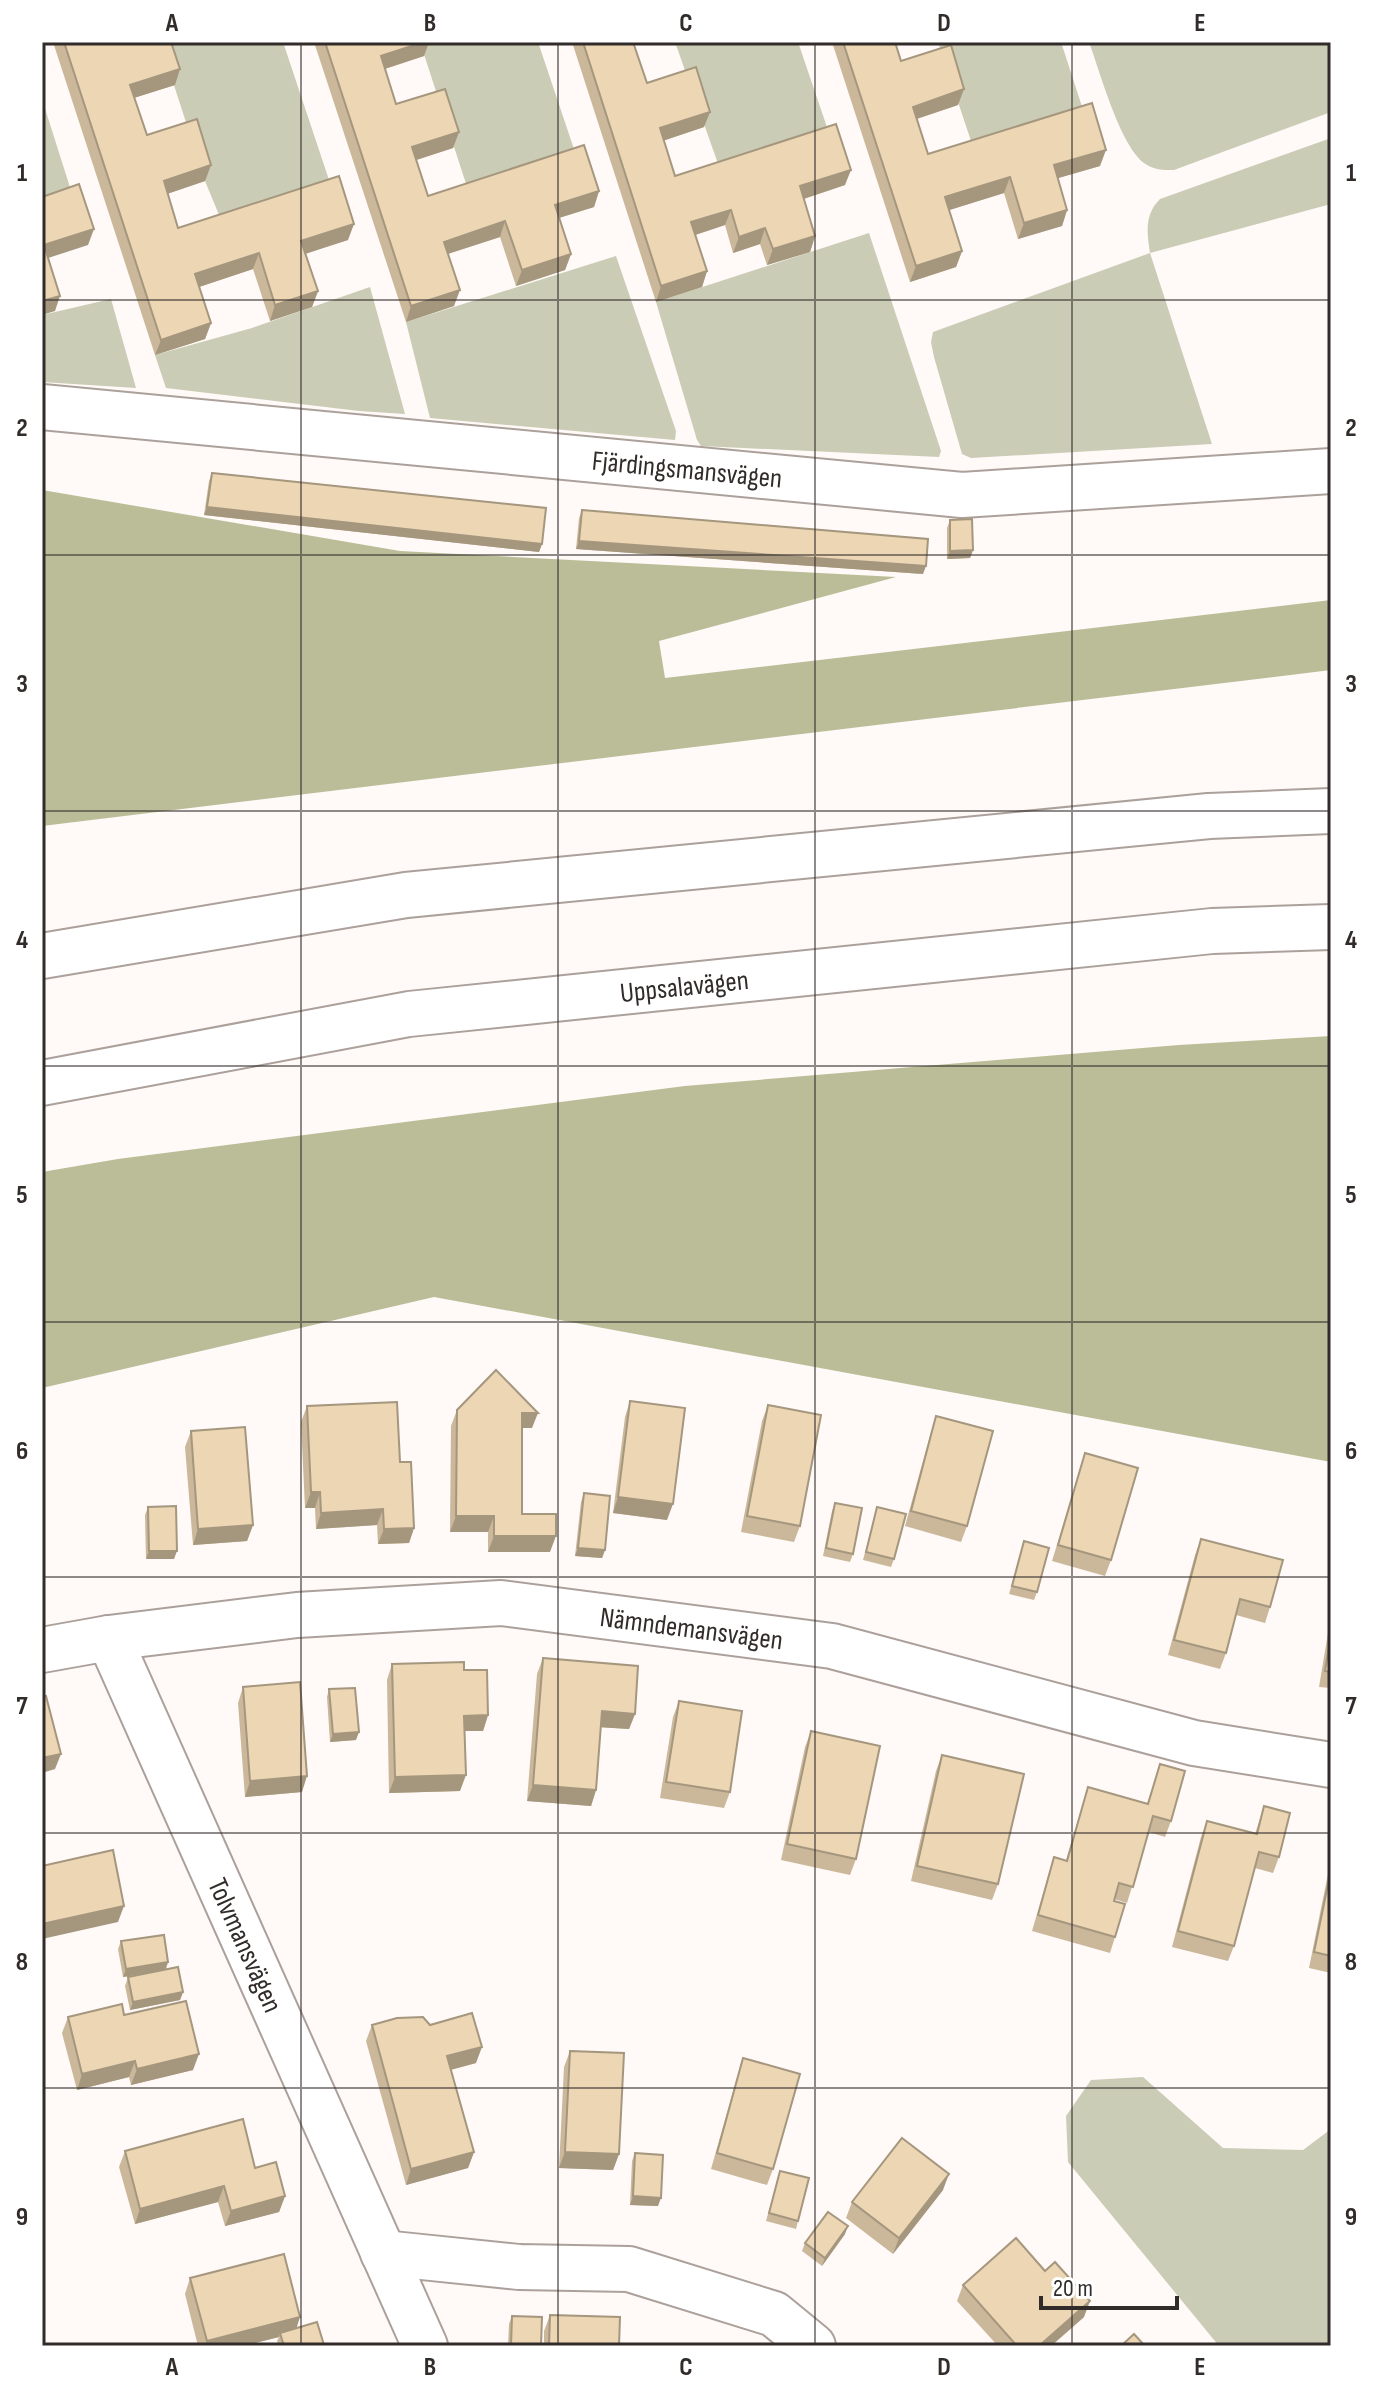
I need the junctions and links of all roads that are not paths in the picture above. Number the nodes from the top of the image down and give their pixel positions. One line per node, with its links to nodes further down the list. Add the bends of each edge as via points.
1 (42, 407): 2 (main road, Fjärdingsmansvägen, via 962,495)
2 (1331, 471)
3 (1331, 811): 5 (main road, via 1193,817 406,895)
4 (1331, 927): 6 (main road, Uppsalavägen, via 1212,931 409,1014)
5 (42, 956)
6 (42, 1083)
7 (109, 1638): 8 (main road, Nämndemansvägen); 9 (main road, Nämndemansvägen, via 297,1615 501,1603 832,1646 1194,1743); 10 (main road, Tolvmansvägen)
8 (42, 1650)
9 (1331, 1765)
10 (383, 2253): 11 (main road, Tolvmansvägen); 12 (main road, via 519,2267 629,2269 774,2314)
11 (425, 2346)
12 (813, 2346)

